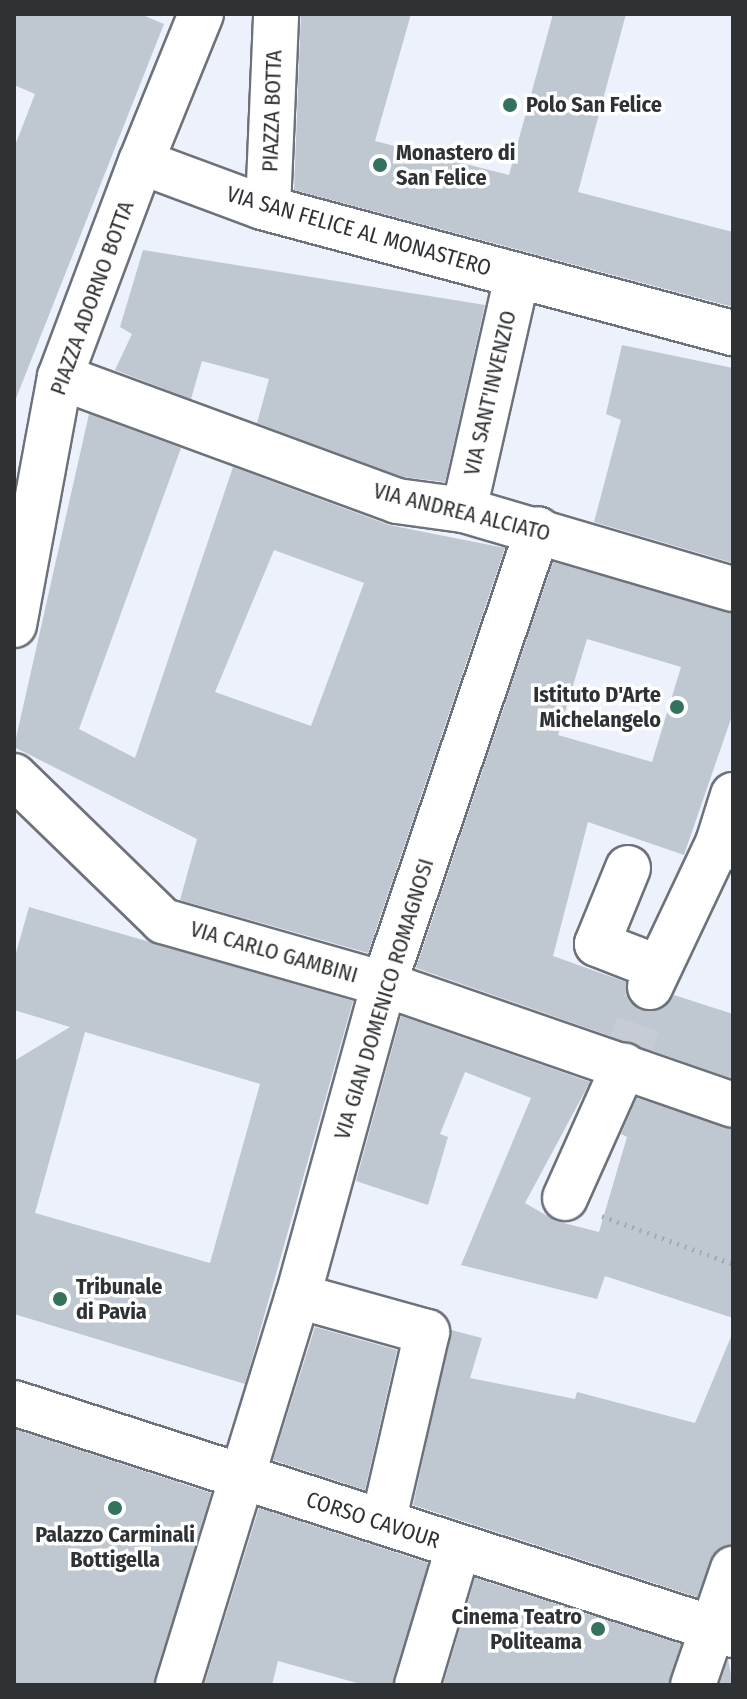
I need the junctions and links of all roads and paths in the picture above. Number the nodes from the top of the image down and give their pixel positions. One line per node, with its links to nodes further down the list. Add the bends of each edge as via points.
1 (201, 14): 3 (street)
2 (276, 14): 4 (street, PIAZZA BOTTA)
3 (141, 162): 4 (street, VIA SAN FELICE AL MONASTERO); 7 (street, PIAZZA ADORNO BOTTA)
4 (268, 208): 5 (street, VIA SAN FELICE AL MONASTERO)
5 (517, 276): 6 (street, VIA SAN FELICE AL MONASTERO); 8 (street, VIA SANT'INVENZIO)
6 (733, 333)
7 (60, 377): 8 (street, VIA ANDREA ALCIATO, via 397,501); 11 (street, PIAZZA ADORNO BOTTA)
8 (464, 510): 9 (street, VIA ANDREA ALCIATO)
9 (538, 529): 10 (street, VIA ANDREA ALCIATO); 16 (street, VIA GIAN DOMENICO ROMAGNOSI)
10 (733, 589)
11 (14, 625)
12 (14, 776): 16 (street, VIA CARLO GAMBINI, via 163,921)
13 (733, 795): 14 (street)
14 (725, 845): 15 (street, via 654,977 597,944)
15 (628, 868)
16 (384, 984): 17 (street, VIA CARLO GAMBINI); 21 (street, VIA GIAN DOMENICO ROMAGNOSI)
17 (624, 1066): 18 (street, VIA CARLO GAMBINI); 19 (street)
18 (733, 1105)
19 (565, 1198): 20 (path)
20 (733, 1264)
21 (298, 1296): 23 (street, VIA GIAN DOMENICO ROMAGNOSI); 24 (street, via 427,1332)
22 (14, 1403): 23 (street, CORSO CAVOUR)
23 (242, 1472): 24 (street, CORSO CAVOUR, via 255,1483); 28 (street, VIA GIAN DOMENICO ROMAGNOSI)
24 (383, 1522): 25 (street, CORSO CAVOUR)
25 (458, 1548): 27 (street, CORSO CAVOUR); 29 (street)
26 (733, 1569): 27 (street)
27 (721, 1632): 30 (street)
28 (178, 1685)
29 (417, 1685)
30 (693, 1685)

